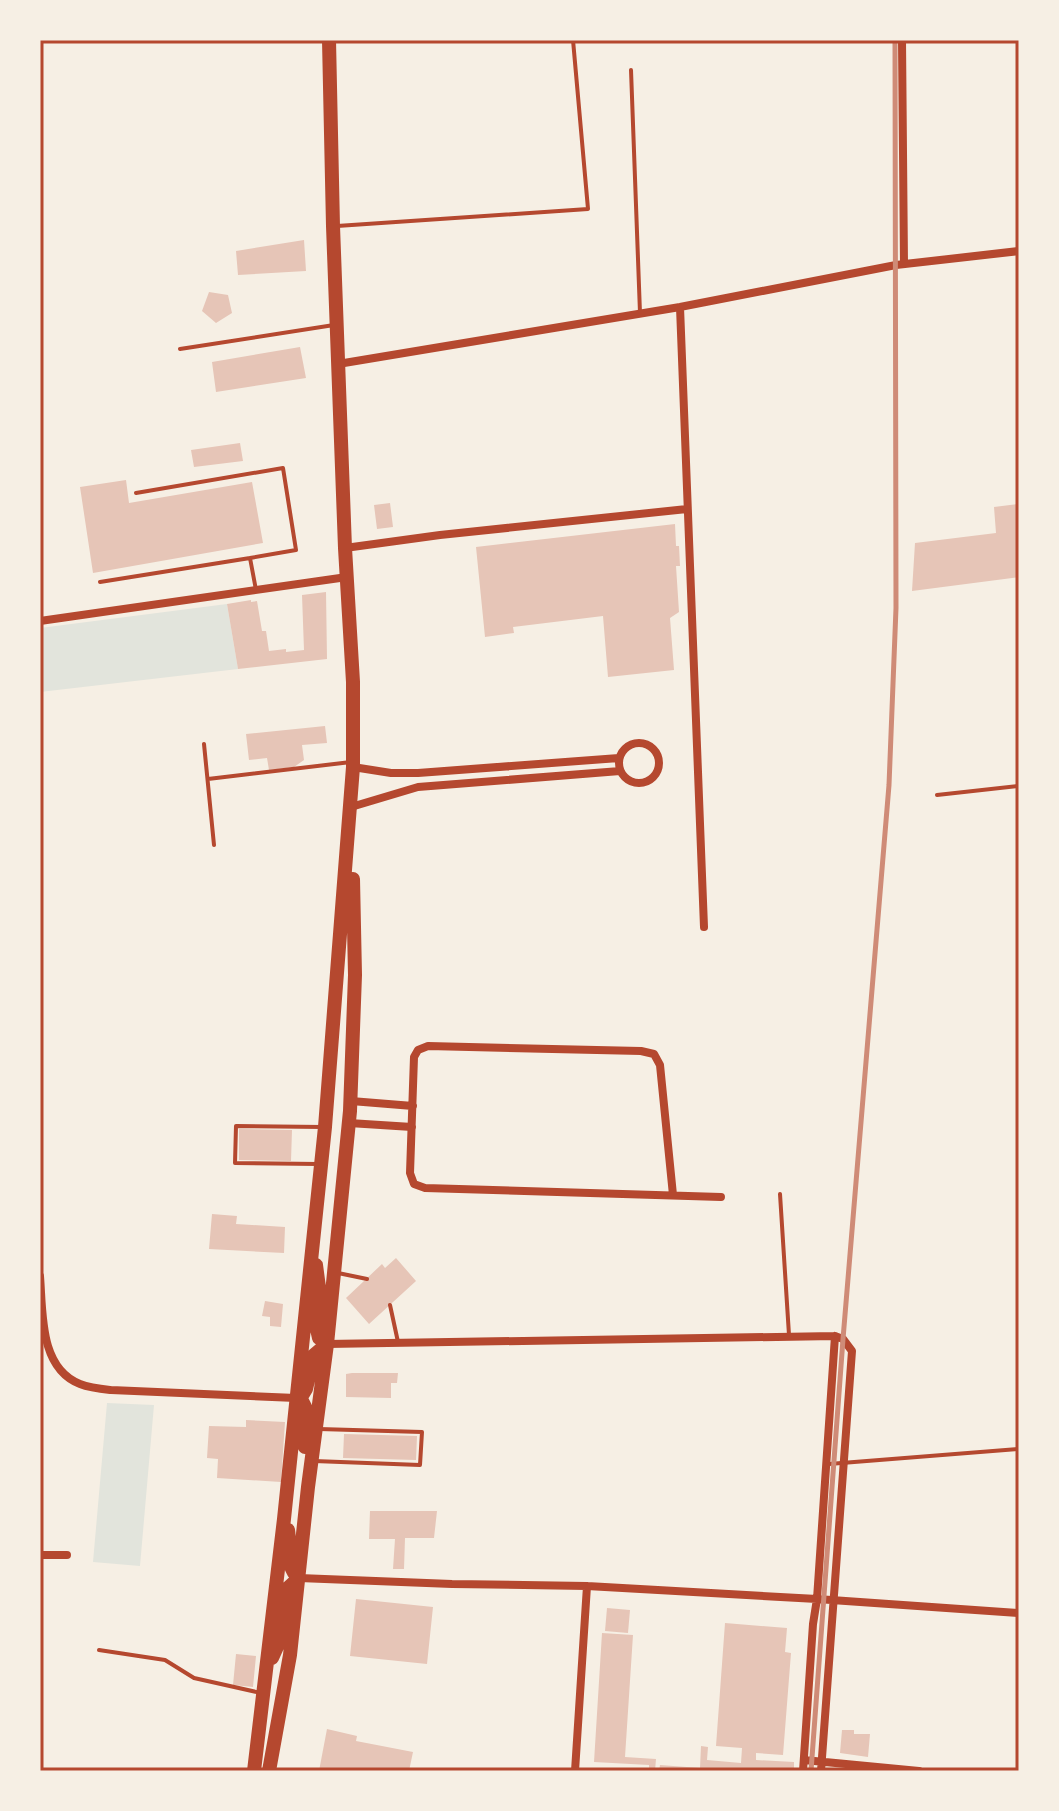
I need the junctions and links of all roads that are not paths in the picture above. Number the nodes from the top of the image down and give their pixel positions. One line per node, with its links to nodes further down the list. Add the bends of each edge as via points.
1 (329, 40): 5 (main road)
2 (573, 40): 5 (lane, via 588,209)
3 (902, 40): 7 (street)
4 (631, 70): 9 (lane)
5 (333, 226): 10 (main road)
6 (1019, 251): 7 (street)
7 (904, 264): 8 (street)
8 (680, 307): 9 (street); 14 (street)
9 (640, 313): 12 (street)
10 (337, 325): 11 (lane); 12 (main road)
11 (180, 349)
12 (338, 364): 15 (main road)
13 (136, 493): 16 (lane, via 283,468 296,550)
14 (687, 509): 15 (street); 34 (street)
15 (345, 548): 17 (main road)
16 (250, 558): 18 (lane); 19 (lane)
17 (347, 577): 19 (street); 23 (main road)
18 (100, 582)
19 (256, 590): 20 (street)
20 (40, 621)
21 (204, 744): 27 (lane)
22 (619, 758): 24 (street); 25 (street); 25 (street, via 631,744 644,744 659,762 656,775 646,783 633,783)
23 (353, 765): 26 (street); 27 (lane); 32 (main road)
24 (511, 766): 26 (street); 28 (street)
25 (620, 771): 28 (street)
26 (418, 773): 30 (street)
27 (208, 779): 33 (lane)
28 (512, 780): 30 (street)
29 (1019, 786): 31 (lane)
30 (418, 787): 32 (street)
31 (937, 795)
32 (351, 807): 35 (main road); 38 (main road)
33 (214, 845)
34 (704, 927)
35 (351, 1101): 36 (street); 37 (main road)
36 (413, 1106): 39 (street); 42 (street, via 414,1057 428,1046 654,1054 660,1065)
37 (349, 1123): 39 (street); 45 (main road)
38 (325, 1127): 40 (main road); 40 (lane, via 236,1126 235,1163)
39 (412, 1127): 42 (street, via 410,1173 414,1184 425,1188)
40 (321, 1164): 44 (main road)
41 (780, 1194): 50 (lane)
42 (673, 1195): 43 (street)
43 (721, 1197)
44 (312, 1252): 52 (main road, via 320,1295 317,1329); 53 (main road)
45 (334, 1272): 47 (lane); 52 (main road)
46 (40, 1276): 53 (street, via 49,1349 60,1369 75,1381 111,1390)
47 (367, 1279)
48 (390, 1305): 51 (lane)
49 (835, 1336): 50 (street); 57 (street, via 852,1351); 58 (street)
50 (789, 1337): 51 (street)
51 (398, 1342): 52 (street)
52 (327, 1344): 53 (main road, via 314,1355 306,1389); 54 (main road)
53 (296, 1398): 59 (main road, via 305,1407); 60 (main road)
54 (315, 1429): 56 (main road); 56 (lane, via 422,1432 420,1465)
55 (1019, 1449): 57 (lane)
56 (311, 1460): 59 (main road)
57 (843, 1462): 58 (lane); 65 (street)
58 (826, 1464): 65 (street)
59 (308, 1487): 63 (main road)
60 (284, 1519): 63 (main road, via 291,1572); 68 (main road)
61 (40, 1555): 62 (street)
62 (67, 1555)
63 (299, 1578): 64 (street); 68 (main road, via 286,1593 281,1638); 73 (main road)
64 (587, 1586): 65 (street); 74 (street)
65 (824, 1600): 66 (street); 70 (street, via 813,1624); 71 (street)
66 (1019, 1613)
67 (99, 1650): 69 (lane, via 165,1660 194,1678)
68 (266, 1670): 69 (main road)
69 (263, 1693): 72 (main road)
70 (804, 1760): 71 (street); 75 (street)
71 (822, 1766): 76 (street)
72 (254, 1771)
73 (269, 1771)
74 (575, 1771)
75 (803, 1771)
76 (919, 1771)

